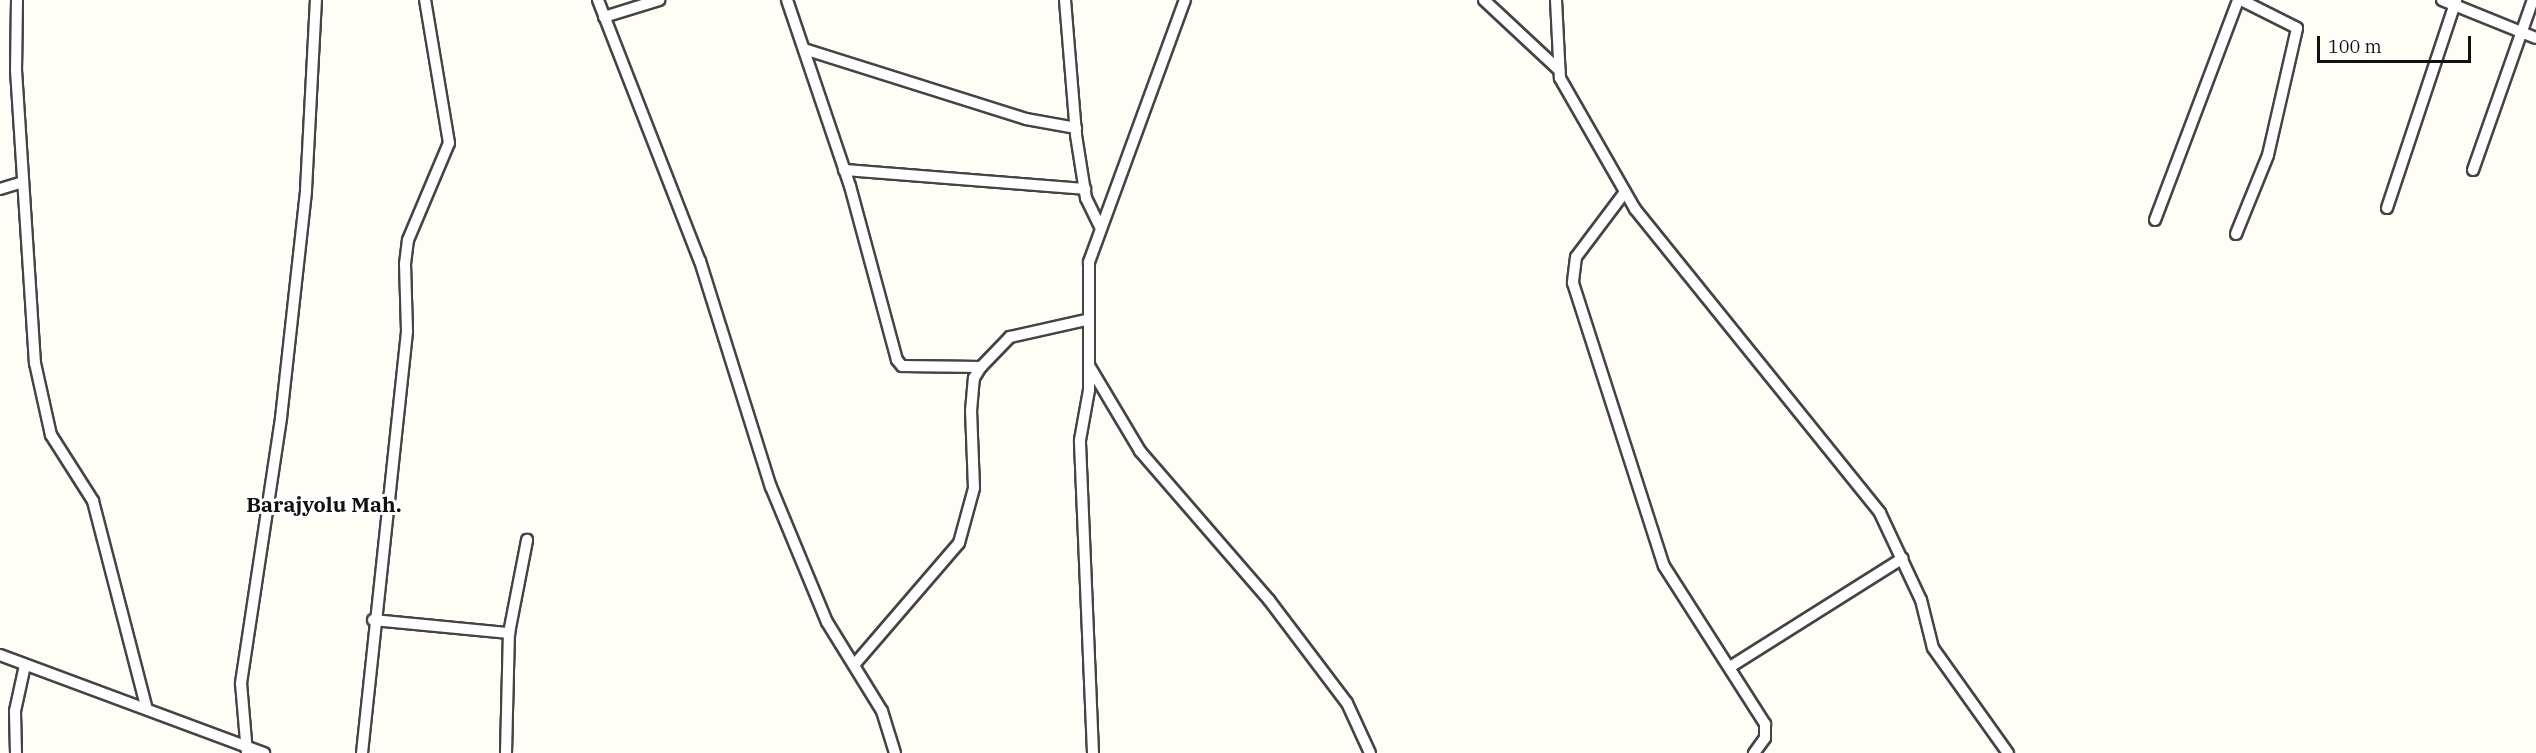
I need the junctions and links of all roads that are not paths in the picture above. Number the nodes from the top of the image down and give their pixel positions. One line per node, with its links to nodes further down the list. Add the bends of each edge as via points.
1 (17, 0): 23 (street)
2 (316, 0): 43 (street, via 301,237 241,683)
3 (425, 0): 36 (street, via 449,143 406,252 404,354 383,569)
4 (598, 0): 15 (street)
5 (659, 0): 15 (street)
6 (787, 0): 18 (street)
7 (1065, 0): 20 (street)
8 (1185, 0): 29 (street)
9 (1484, 0): 19 (street)
10 (1556, 0): 19 (street)
11 (2239, 0): 28 (street); 30 (street, via 2297,28 2268,155)
12 (2442, 0): 14 (street)
13 (2533, 0): 16 (street)
14 (2455, 3): 16 (street); 27 (street)
15 (604, 17): 40 (street, via 700,261 771,487 827,622)
16 (2522, 32): 17 (street); 22 (street)
17 (2536, 38)
18 (804, 49): 20 (street, via 1026,119); 21 (street)
19 (1559, 70): 26 (street)
20 (1076, 128): 25 (street)
21 (844, 170): 25 (street); 33 (street, via 897,360 902,366)
22 (2473, 170)
23 (23, 182): 24 (street); 42 (street, via 35,363 45,413 51,435 93,501)
24 (0, 189)
25 (1085, 189): 29 (street)
26 (1626, 192): 35 (street, via 1880,513); 41 (street, via 1576,257 1573,283 1664,566)
27 (2387, 208)
28 (2155, 220)
29 (1101, 230): 31 (street, via 1089,262)
30 (2236, 234)
31 (1086, 320): 32 (street); 33 (street, via 1010,337)
32 (1088, 365): 49 (street, via 1080,440); 50 (street, via 1140,451 1269,600 1347,703)
33 (981, 367): 40 (street, via 974,378 971,411 974,488 959,543)
34 (527, 540): 37 (street)
35 (1903, 558): 41 (street); 52 (street, via 1933,648)
36 (373, 620): 37 (street); 46 (street)
37 (509, 633): 47 (street)
38 (0, 655): 39 (street)
39 (25, 664): 42 (street); 44 (street, via 15,711)
40 (854, 665): 48 (street, via 882,711)
41 (1730, 667): 51 (street, via 1765,724 1765,738)
42 (146, 706): 43 (street)
43 (246, 748): 45 (street)
44 (16, 753)
45 (264, 753)
46 (362, 753)
47 (506, 753)
48 (895, 753)
49 (1093, 753)
50 (1370, 753)
51 (1754, 753)
52 (2008, 753)

